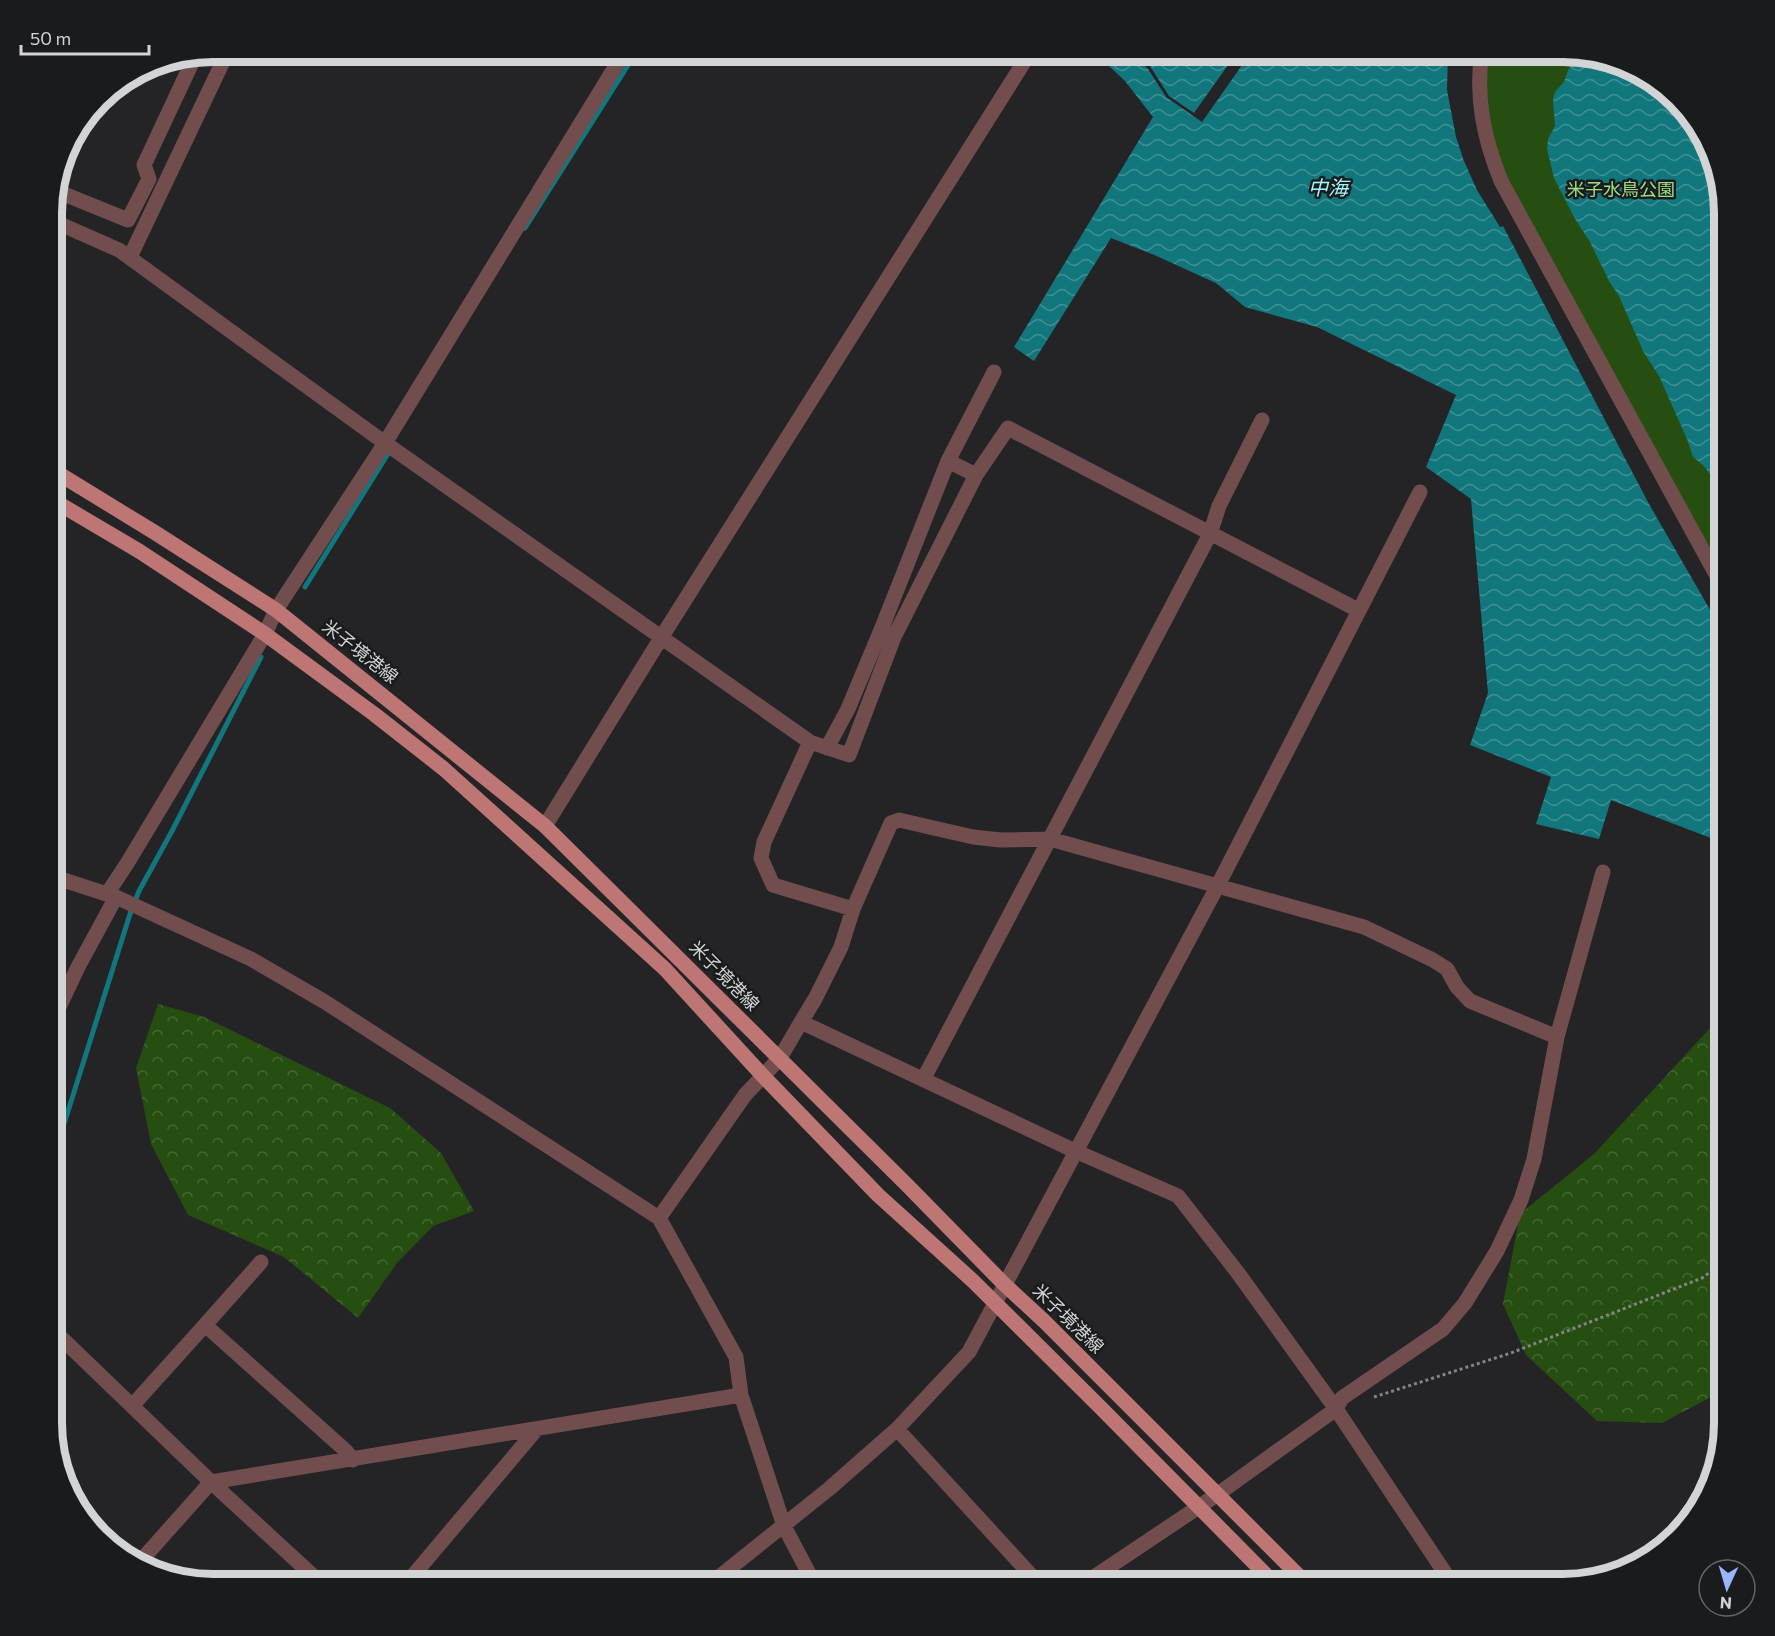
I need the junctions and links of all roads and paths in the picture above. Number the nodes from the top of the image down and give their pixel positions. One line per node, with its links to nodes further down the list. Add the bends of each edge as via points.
1 (223, 62): 8 (street)
2 (618, 62): 11 (street)
3 (1024, 62): 23 (street)
4 (1481, 62): 18 (street, via 1482,118 1502,181)
5 (192, 63): 6 (street, via 144,165 149,179 128,220)
6 (63, 194)
7 (62, 225): 8 (street)
8 (130, 258): 11 (street)
9 (994, 372): 12 (street)
10 (1262, 420): 17 (street, via 1219,506)
11 (385, 443): 19 (street); 23 (street)
12 (948, 460): 13 (street); 21 (street)
13 (976, 475): 17 (street, via 1008,428); 21 (street)
14 (62, 476): 19 (main road, 米子境港線)
15 (1420, 492): 20 (street)
16 (62, 506): 22 (main road, 米子境港線)
17 (1210, 534): 20 (street); 27 (street)
18 (1713, 569)
19 (276, 610): 22 (street); 26 (main road, 米子境港線)
20 (1358, 610): 30 (street)
21 (887, 633): 25 (street); 25 (street, via 849,755)
22 (265, 634): 31 (street, via 128,862); 37 (main road, 米子境港線, via 444,769 665,969)
23 (661, 638): 24 (street); 26 (street)
24 (810, 742): 25 (street); 32 (street, via 764,842 761,858 773,885)
25 (827, 748)
26 (546, 826): 36 (main road, 米子境港線)
27 (1050, 838): 30 (street); 32 (street, via 973,837 899,820 891,823); 38 (street)
28 (1603, 872): 35 (street)
29 (62, 880): 31 (street)
30 (1217, 886): 35 (street, via 1364,927 1447,969 1456,987 1470,1001); 39 (street)
31 (112, 896): 33 (street); 40 (street, via 251,959 325,1002)
32 (853, 909): 34 (street, via 841,947)
33 (62, 1001)
34 (801, 1022): 36 (street); 38 (street)
35 (1557, 1037): 50 (street, via 1534,1159 1521,1200 1497,1251 1465,1303 1443,1329 1342,1398)
36 (780, 1058): 37 (street); 43 (main road, 米子境港線)
37 (763, 1076): 40 (street, via 745,1095); 44 (main road, 米子境港線, via 878,1195)
38 (924, 1078): 39 (street)
39 (1075, 1151): 43 (street); 50 (street, via 1178,1196)
40 (659, 1218): 47 (street, via 736,1357)
41 (261, 1262): 45 (street)
42 (1714, 1269): 48 (path, via 1702,1278 1511,1353)
43 (1004, 1284): 44 (street); 55 (main road, 米子境港線)
44 (994, 1303): 51 (street, via 969,1352); 56 (main road, 米子境港線)
45 (205, 1325): 49 (street); 53 (street)
46 (62, 1339): 49 (street)
47 (741, 1395): 52 (street); 57 (street)
48 (1369, 1398)
49 (132, 1406): 54 (street)
50 (1336, 1409): 55 (street); 67 (street)
51 (897, 1429): 57 (street); 63 (street)
52 (536, 1430): 53 (street); 60 (street)
53 (353, 1460): 54 (street)
54 (211, 1482): 58 (street); 59 (street)
55 (1218, 1494): 56 (street); 66 (main road, 米子境港線)
56 (1197, 1506): 64 (street); 65 (main road, 米子境港線)
57 (784, 1526): 61 (street); 62 (street)
58 (144, 1558)
59 (311, 1574)
60 (414, 1574)
61 (723, 1574)
62 (809, 1574)
63 (1030, 1574)
64 (1098, 1574)
65 (1265, 1574)
66 (1297, 1574)
67 (1446, 1574)

